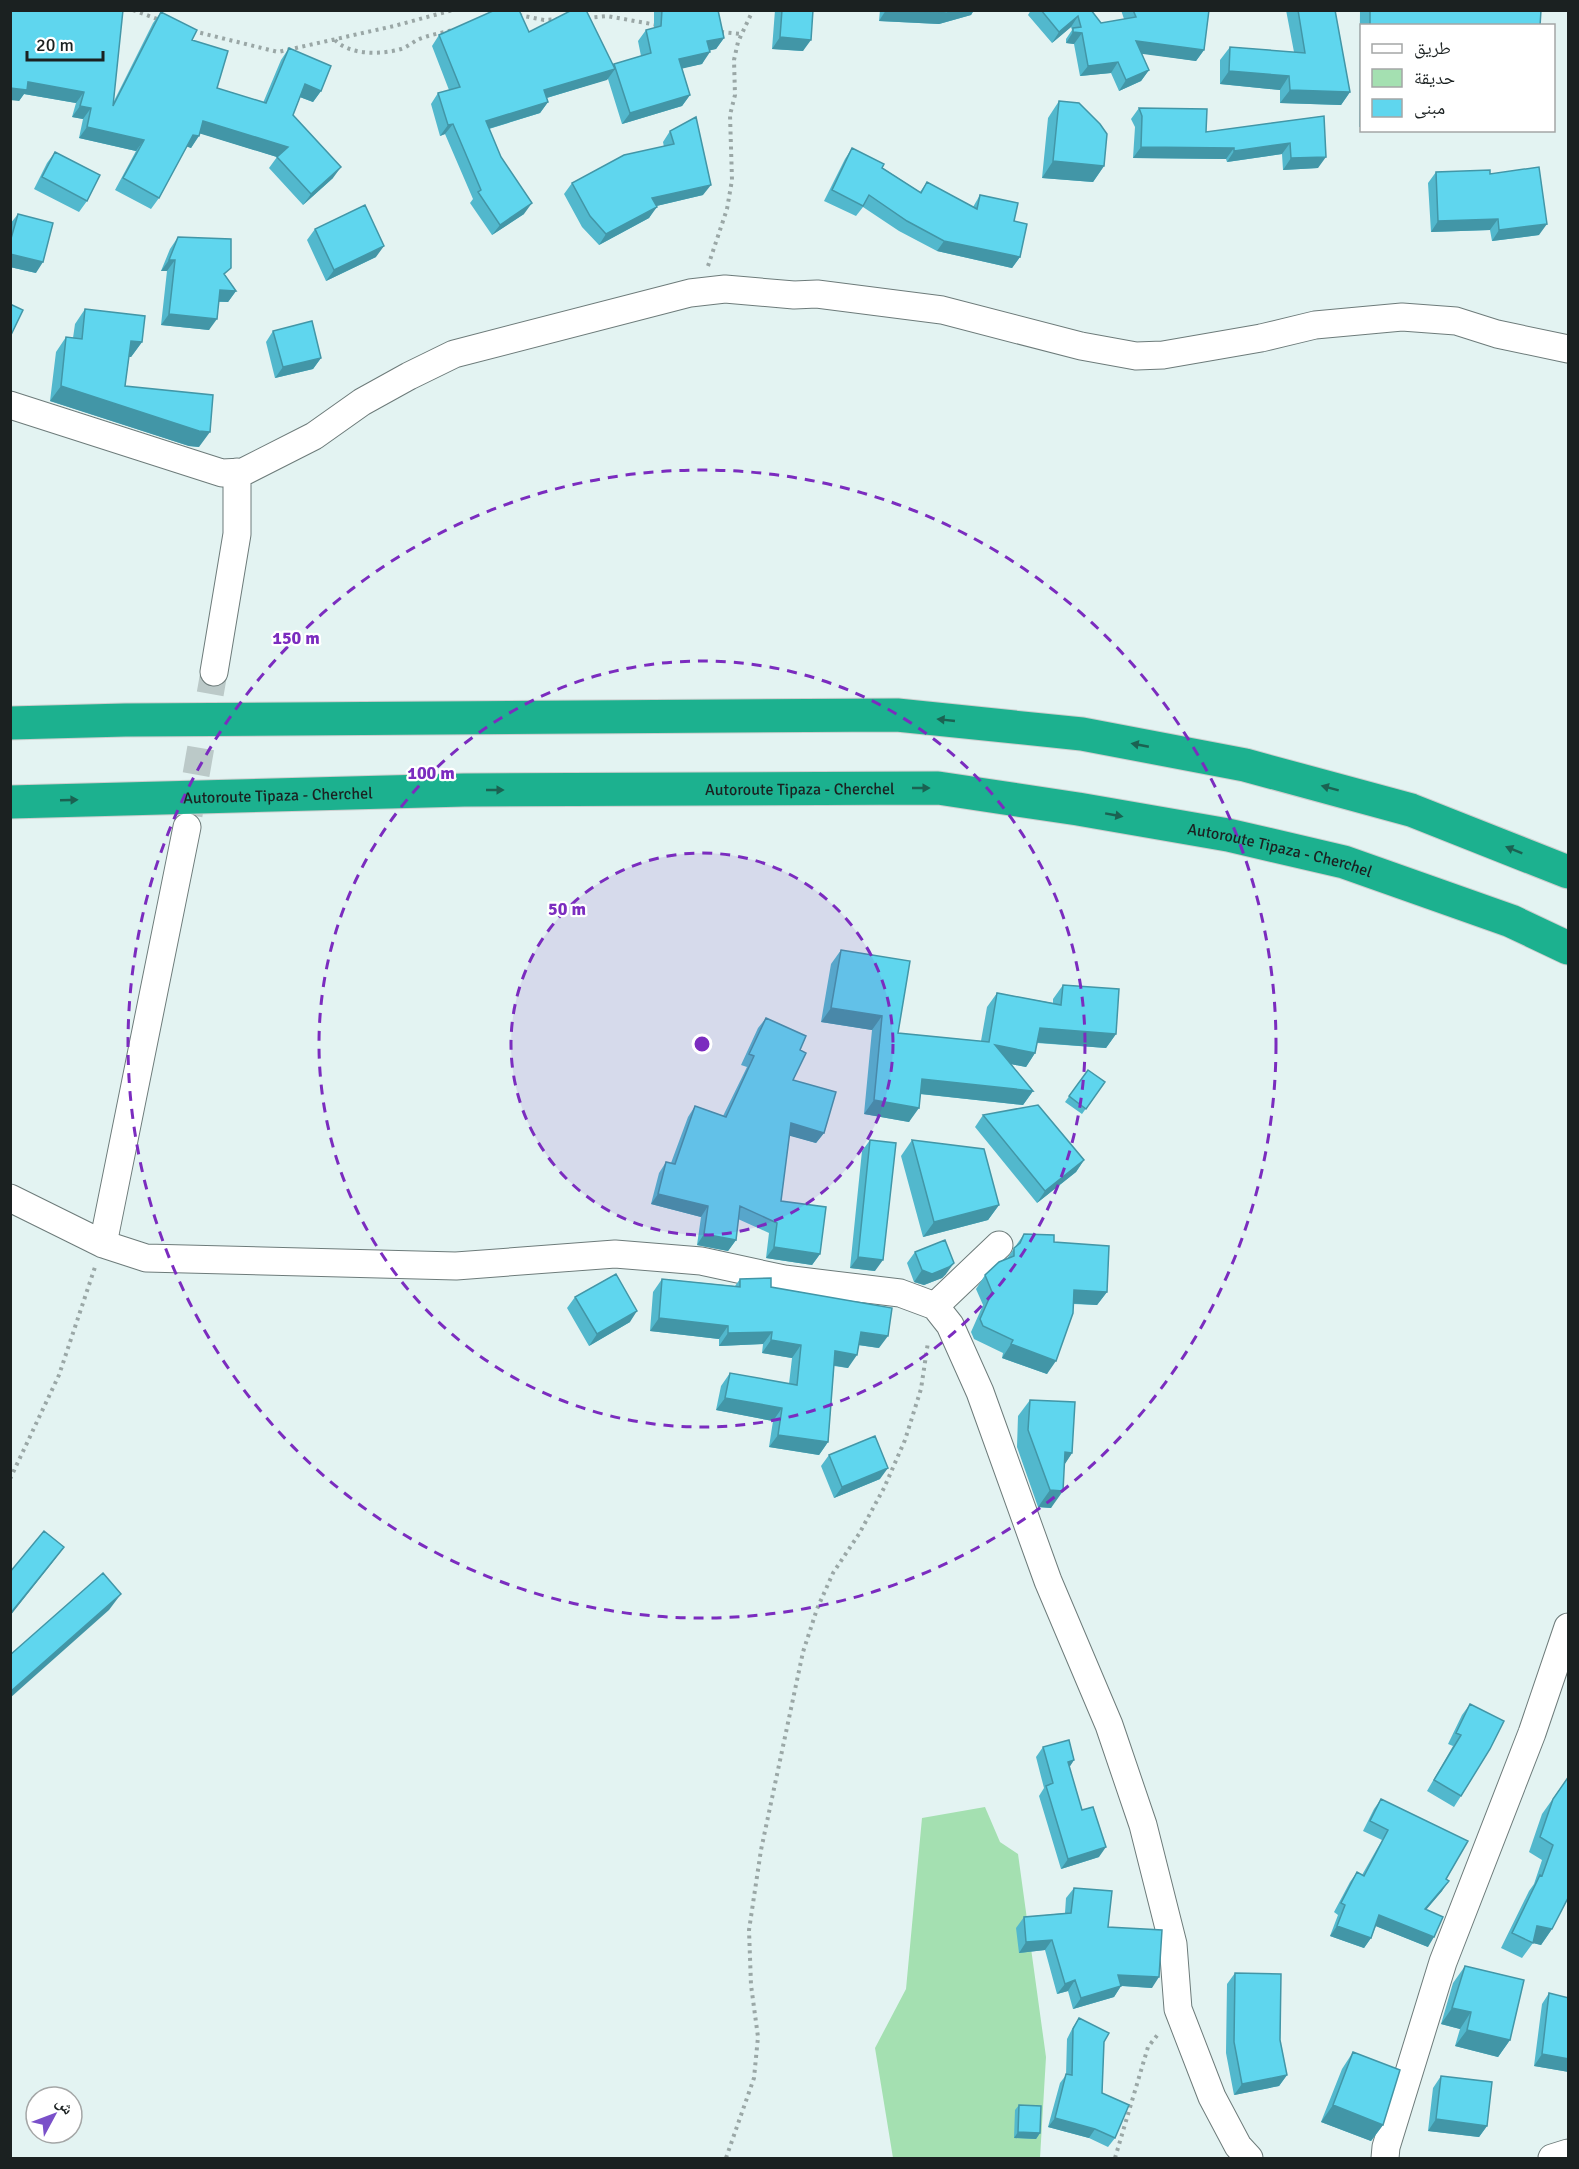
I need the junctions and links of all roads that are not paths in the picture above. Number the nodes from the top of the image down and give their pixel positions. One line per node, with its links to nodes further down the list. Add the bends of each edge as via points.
1 (1569, 349): 3 (street, via 1456,321 1402,317 1315,325 1239,342 1136,356 942,310 817,294 725,289 699,292 454,354 362,402 314,436)
2 (10, 405): 3 (street, via 222,472)
3 (237, 472): 4 (street, via 237,534)
4 (214, 672)
5 (10, 723): 8 (highway, one-way to 5, via 1411,810 1245,765 1083,734 909,717)
6 (10, 802): 9 (highway, Autoroute Tipaza - Cherchel, one-way to 9, via 464,790 938,788 1228,835 1344,862 1511,921)
7 (187, 827): 11 (street)
8 (1569, 872)
9 (1569, 948)
10 (10, 1198): 11 (street)
11 (103, 1244): 13 (street, via 146,1258 456,1266 615,1254 701,1261 784,1279 900,1293)
12 (999, 1245): 13 (street)
13 (935, 1306): 16 (street, via 950,1325 980,1392 1048,1581 1109,1725 1143,1825 1173,1944 1179,2009 1212,2097 1238,2146)
14 (1569, 1627): 17 (street, via 1443,1962)
15 (1569, 2153): 18 (street)
16 (1249, 2158)
17 (1385, 2158)
18 (1552, 2158)

